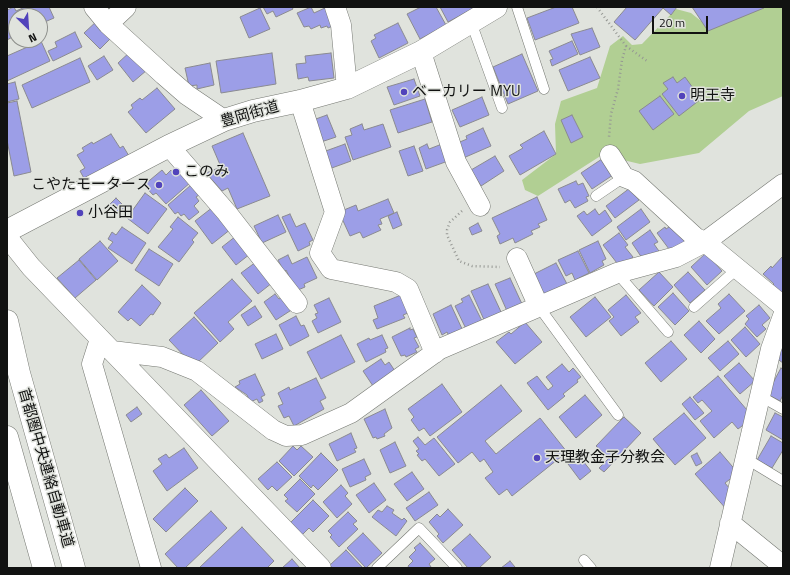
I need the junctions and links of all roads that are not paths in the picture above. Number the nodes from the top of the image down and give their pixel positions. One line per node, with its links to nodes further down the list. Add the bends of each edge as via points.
1 (94, 7): 7 (street)
2 (126, 7): 7 (street)
3 (335, 7): 9 (street, via 341,25)
4 (496, 7): 6 (main road, 豊岡街道)
5 (517, 7): 10 (lane)
6 (470, 22): 8 (main road, 豊岡街道); 12 (lane)
7 (108, 24): 13 (street, via 187,95)
8 (421, 52): 9 (main road, 豊岡街道); 19 (street, via 456,162)
9 (347, 88): 11 (main road, 豊岡街道)
10 (544, 89)
11 (300, 101): 13 (main road, 豊岡街道); 34 (street, via 335,212 320,253 331,269 396,282 408,289)
12 (502, 108)
13 (224, 120): 14 (main road, 豊岡街道)
14 (169, 146): 20 (main road, 豊岡街道); 26 (street, via 227,213)
15 (610, 155): 16 (street)
16 (624, 177): 18 (lane); 22 (street, via 634,181 696,238)
17 (783, 184): 22 (street)
18 (596, 196)
19 (479, 204)
20 (7, 231)
21 (7, 237): 33 (street, via 31,267)
22 (705, 242): 24 (street); 25 (street, via 676,257)
23 (518, 261): 28 (street)
24 (737, 269): 27 (street); 29 (lane)
25 (617, 273): 28 (street); 32 (lane)
26 (297, 303)
27 (783, 306)
28 (539, 307): 34 (street); 37 (lane)
29 (694, 307)
30 (783, 317): 35 (street, via 771,349)
31 (7, 321): 46 (main road, 首都圏中央連絡自動車道, via 19,373)
32 (668, 332)
33 (106, 345): 34 (street, via 162,357 197,371 272,430 286,436 302,435 351,413); 43 (street, via 92,364); 47 (street)
34 (435, 353)
35 (760, 396): 36 (lane); 39 (street)
36 (783, 409)
37 (618, 415)
38 (7, 437): 45 (main road, 首都圏中央連絡自動車道)
39 (745, 458): 40 (lane); 41 (street)
40 (783, 481)
41 (730, 523): 44 (street); 51 (street)
42 (584, 560): 50 (lane)
43 (154, 564)
44 (783, 566)
45 (44, 568)
46 (74, 568)
47 (321, 568)
48 (377, 568): 49 (lane, via 419,528)
49 (457, 568)
50 (591, 568)
51 (720, 568)

